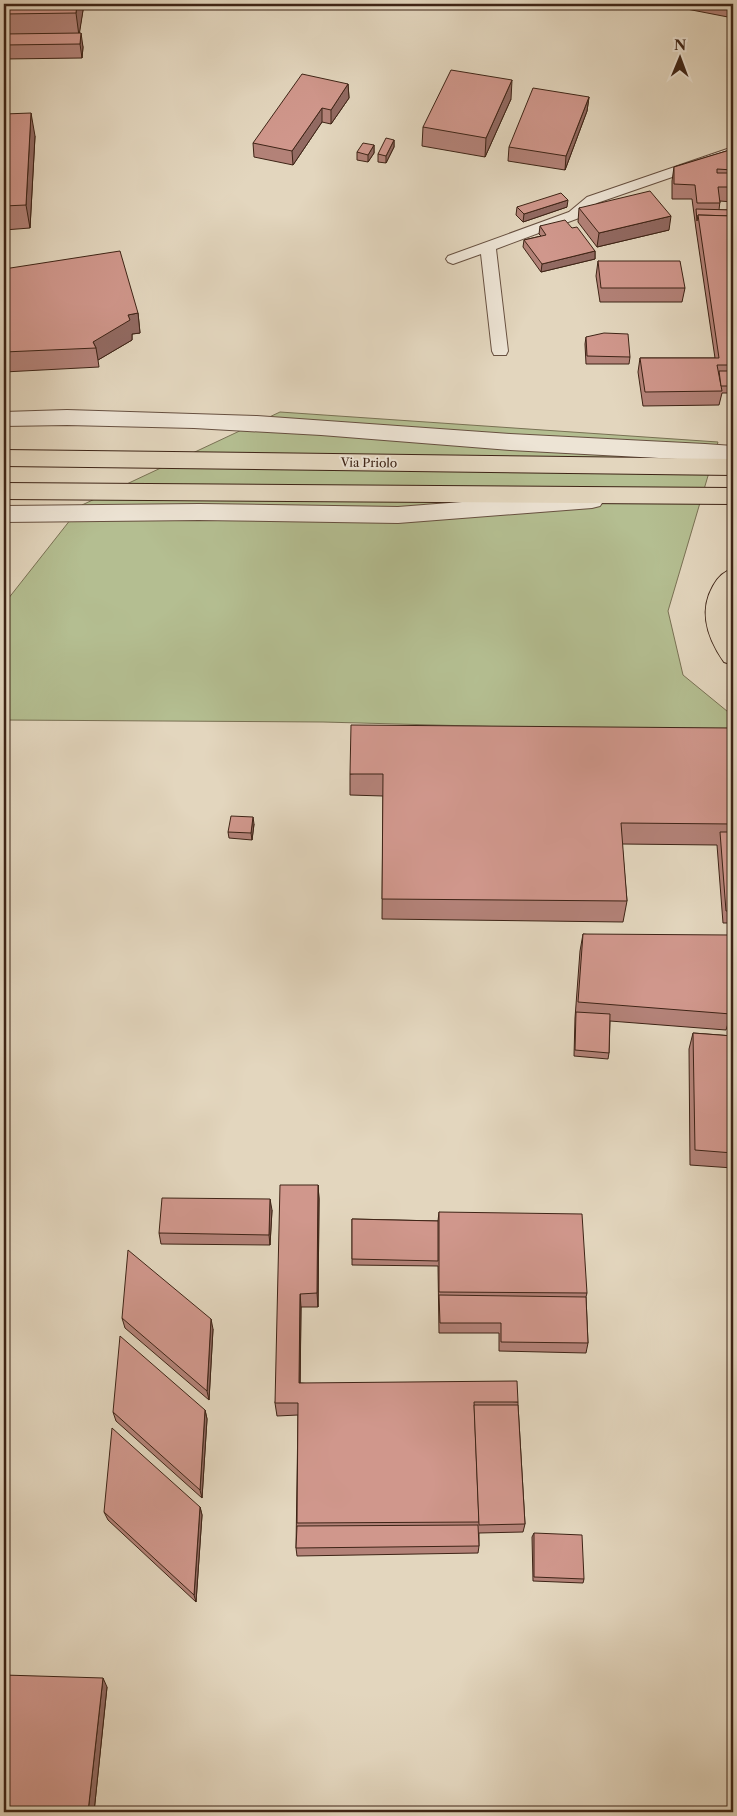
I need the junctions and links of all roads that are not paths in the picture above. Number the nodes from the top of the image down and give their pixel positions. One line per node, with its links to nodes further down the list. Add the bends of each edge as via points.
1 (733, 151): 2 (lane, via 592,200 574,215)
2 (488, 246): 3 (lane); 4 (lane)
3 (453, 258)
4 (500, 351)
5 (4, 419): 6 (street, via 158,418 242,422 564,446)
6 (733, 454)
7 (4, 458): 8 (main road, Via Priolo)
8 (733, 467)
9 (4, 491): 10 (main road)
10 (639, 496): 11 (main road); 12 (street, via 398,515)
11 (733, 496)
12 (4, 514)
13 (733, 577): 14 (main road, via 722,590 716,617 724,645)
14 (733, 656)

